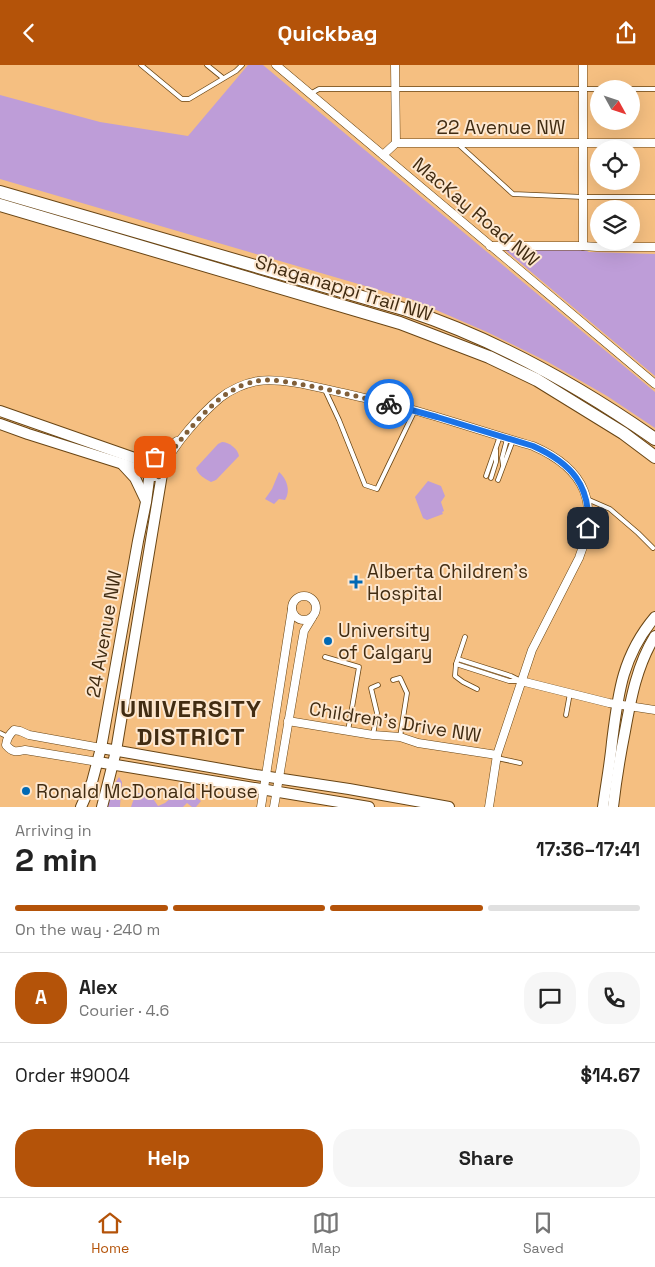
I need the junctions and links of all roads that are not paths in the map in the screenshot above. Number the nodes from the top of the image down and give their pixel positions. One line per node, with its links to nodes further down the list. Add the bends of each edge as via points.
1 (141, 65): 7 (lane, via 182,99 189,99)
2 (207, 65): 7 (lane)
3 (276, 65): 13 (street, MacKay Road NW)
4 (395, 65): 8 (street)
5 (583, 65): 9 (street)
6 (240, 66): 7 (lane)
7 (224, 79)
8 (395, 89): 9 (lane); 13 (lane, via 319,89); 14 (street)
9 (582, 89): 10 (lane); 16 (street)
10 (590, 89)
11 (640, 89): 12 (lane)
12 (655, 89)
13 (310, 94): 18 (street, MacKay Road NW)
14 (396, 143): 15 (street, 22 Avenue NW); 18 (street)
15 (458, 143): 16 (street, 22 Avenue NW); 20 (lane, via 513,194)
16 (582, 143): 17 (street, 22 Avenue NW); 20 (street)
17 (655, 143)
18 (383, 155): 24 (street, MacKay Road NW)
19 (0, 192): 34 (main road, Shaganappi Trail NW, via 432,318 542,369)
20 (583, 197): 21 (lane); 23 (street)
21 (655, 197)
22 (0, 205): 31 (main road, Shaganappi Trail NW, via 400,323 489,357 537,380)
23 (583, 245): 24 (street); 25 (street)
24 (490, 246): 26 (street, MacKay Road NW)
25 (655, 247)
26 (655, 384)
27 (324, 388): 28 (street); 28 (lane, via 365,485 377,489); 32 (street, via 279,380 240,386 221,397)
28 (415, 410): 33 (street)
29 (0, 411): 39 (street)
30 (0, 424): 37 (street)
31 (623, 433): 36 (main road, Shaganappi Trail NW); 38 (street)
32 (185, 435): 39 (street); 39 (street, via 155,457)
33 (507, 439): 35 (lane); 42 (lane); 43 (street, via 533,446 559,460 577,479)
34 (655, 439)
35 (496, 447): 40 (lane); 41 (lane)
36 (655, 457)
37 (122, 464): 39 (street); 44 (street, via 135,478)
38 (655, 464)
39 (156, 471): 44 (street, 24 Avenue NW); 69 (street, 24 Avenue NW, via 151,543)
40 (486, 476)
41 (491, 478)
42 (498, 480)
43 (587, 499): 45 (lane, via 610,509); 55 (street, via 588,528 580,557 532,650)
44 (146, 502): 68 (street, 24 Avenue NW)
45 (653, 548)
46 (292, 609): 48 (street, via 301,620); 48 (street, via 297,598 309,597 316,607); 74 (street)
47 (655, 617): 59 (street, via 635,646)
48 (312, 618): 63 (street, via 304,631)
49 (655, 636): 60 (street, via 646,650)
50 (465, 637): 52 (lane)
51 (325, 657): 64 (lane, via 359,667)
52 (458, 659): 53 (lane); 55 (lane)
53 (456, 664): 55 (lane, via 509,681); 57 (lane, via 455,676)
54 (393, 680): 67 (lane, via 400,678 407,693)
55 (521, 681): 58 (street); 70 (street)
56 (378, 685): 66 (lane, via 371,688 377,713)
57 (477, 689)
58 (570, 693): 59 (street); 62 (lane)
59 (617, 704): 60 (street); 86 (street)
60 (630, 706): 61 (street); 87 (street)
61 (655, 710)
62 (566, 715)
63 (288, 721): 64 (street, Children's Drive NW); 75 (street)
64 (348, 731): 66 (street, Children's Drive NW)
65 (4, 735): 68 (street, via 14,730); 71 (street, via 10,750)
66 (373, 735): 67 (street, Children's Drive NW)
67 (400, 737): 70 (street, Children's Drive NW)
68 (101, 748): 69 (street); 71 (street, 24 Avenue NW)
69 (116, 751): 73 (street, 24 Avenue NW); 74 (street)
70 (497, 756): 72 (lane); 85 (street)
71 (98, 762): 73 (street); 79 (street, 24 Avenue NW)
72 (520, 763)
73 (112, 764): 76 (street); 80 (street, 24 Avenue NW)
74 (267, 777): 75 (street); 76 (street)
75 (279, 778): 77 (street); 78 (street)
76 (265, 789): 77 (street); 81 (street)
77 (277, 791): 82 (street); 83 (street)
78 (433, 806): 84 (street)
79 (81, 807)
80 (102, 807)
81 (261, 807)
82 (274, 807)
83 (369, 807)
84 (449, 807)
85 (489, 807)
86 (603, 807)
87 (613, 807)

